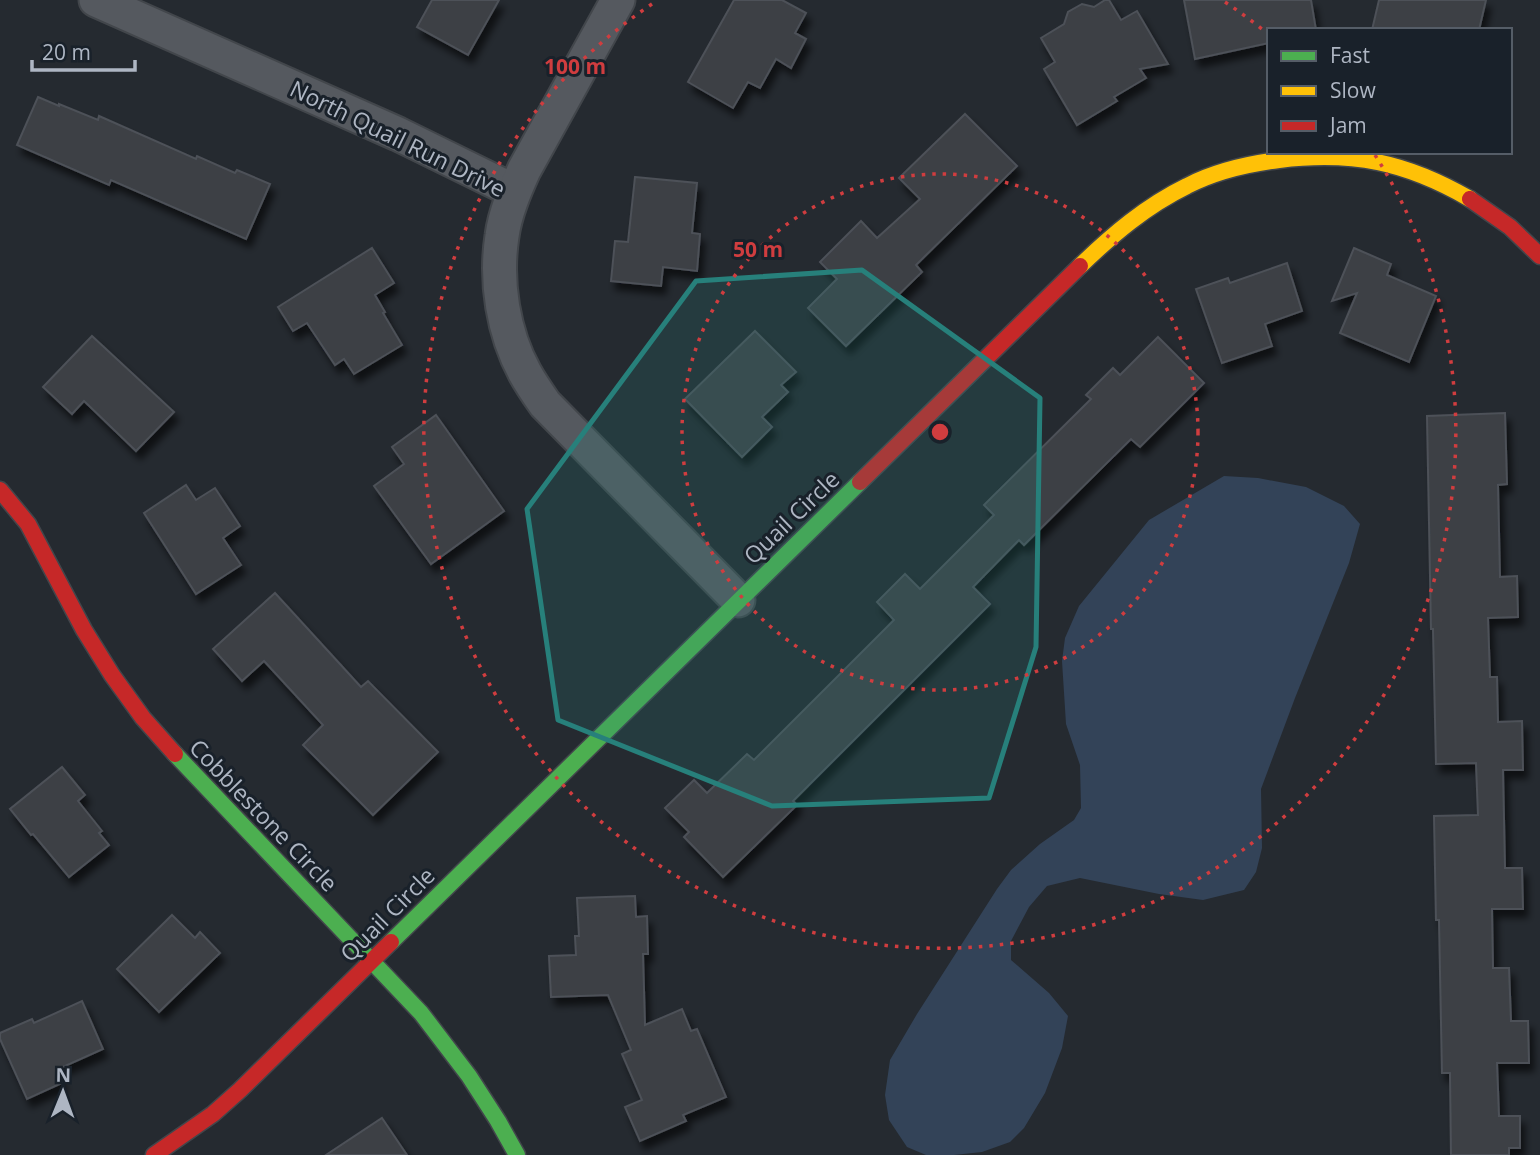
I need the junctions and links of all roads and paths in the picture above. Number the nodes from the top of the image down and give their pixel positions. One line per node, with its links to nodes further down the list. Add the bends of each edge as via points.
1 (96, 0): 3 (street, North Quail Run Drive, via 398,134)
2 (618, 0): 3 (street)
3 (514, 191): 6 (street, North Quail Run Drive, via 502,236 500,286 506,325 524,371 545,404)
4 (1540, 256): 6 (street, Quail Circle, via 1507,223 1469,197 1383,163 1337,156 1297,157 1199,180 1149,206 1106,240)
5 (0, 490): 7 (street, Cobblestone Circle, via 28,524 84,630 143,718)
6 (738, 600): 7 (street, Quail Circle)
7 (372, 960): 8 (street, Quail Circle, via 240,1090); 9 (street, Cobblestone Circle, via 421,1013 469,1076)
8 (154, 1155)
9 (517, 1155)

